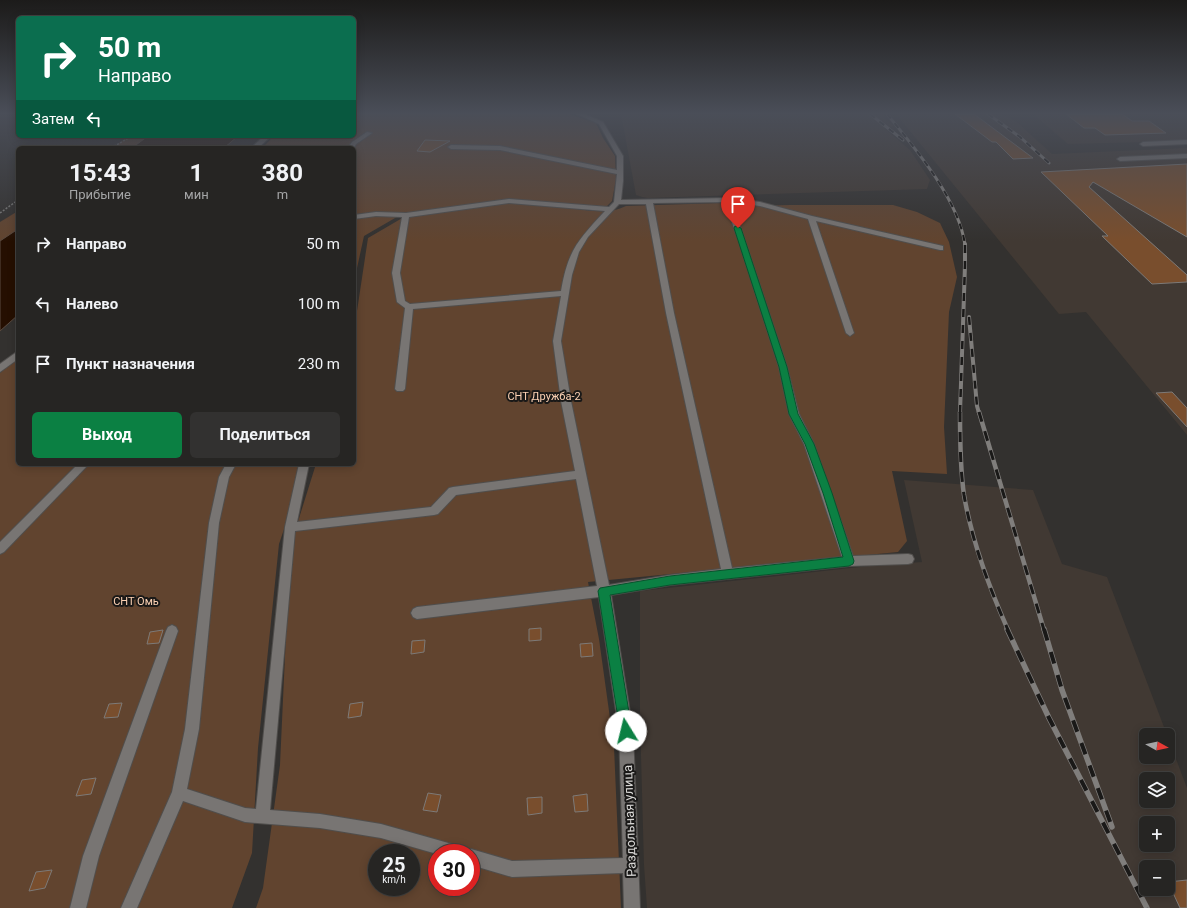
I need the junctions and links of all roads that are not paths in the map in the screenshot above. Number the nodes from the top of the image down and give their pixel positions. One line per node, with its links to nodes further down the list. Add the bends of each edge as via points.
1 (539, 156): 5 (street)
2 (620, 156): 5 (street)
3 (1179, 156): 4 (street)
4 (1120, 159)
5 (620, 174): 8 (street)
6 (729, 200): 7 (street); 12 (street, via 760,204); 27 (street, via 783,367 794,414 828,493)
7 (649, 201): 8 (street); 28 (street, via 670,313)
8 (617, 202): 9 (street, Раздольная улица)
9 (611, 209): 10 (street, via 509,201); 14 (street, Раздольная улица, via 585,236 574,252)
10 (406, 215): 11 (street, via 376,214); 15 (street, via 396,273 401,302)
11 (356, 217)
12 (811, 218): 13 (street); 16 (street)
13 (940, 248)
14 (565, 293): 15 (street); 23 (street, Раздольная улица, via 557,341)
15 (409, 306): 19 (street)
16 (850, 333)
17 (16, 356): 18 (street)
18 (0, 369)
19 (400, 389)
20 (82, 466): 25 (street)
21 (229, 466): 32 (street, via 224,477 214,524 192,729)
22 (304, 466): 24 (street)
23 (580, 474): 24 (street, via 453,491 434,511); 29 (street, Раздольная улица)
24 (290, 527): 33 (street)
25 (0, 549)
26 (908, 559): 27 (street)
27 (849, 561): 28 (street)
28 (728, 575): 29 (street, via 670,580)
29 (604, 591): 30 (street); 36 (street, Раздольная улица, via 626,731)
30 (417, 613)
31 (172, 631): 37 (street, via 91,856)
32 (179, 793): 33 (street, via 245,815); 38 (street)
33 (262, 816): 34 (street, via 320,820 381,831)
34 (428, 844)
35 (480, 859): 36 (street, via 512,869)
36 (630, 865): 39 (street, Раздольная улица)
37 (78, 908)
38 (129, 908)
39 (632, 908)

